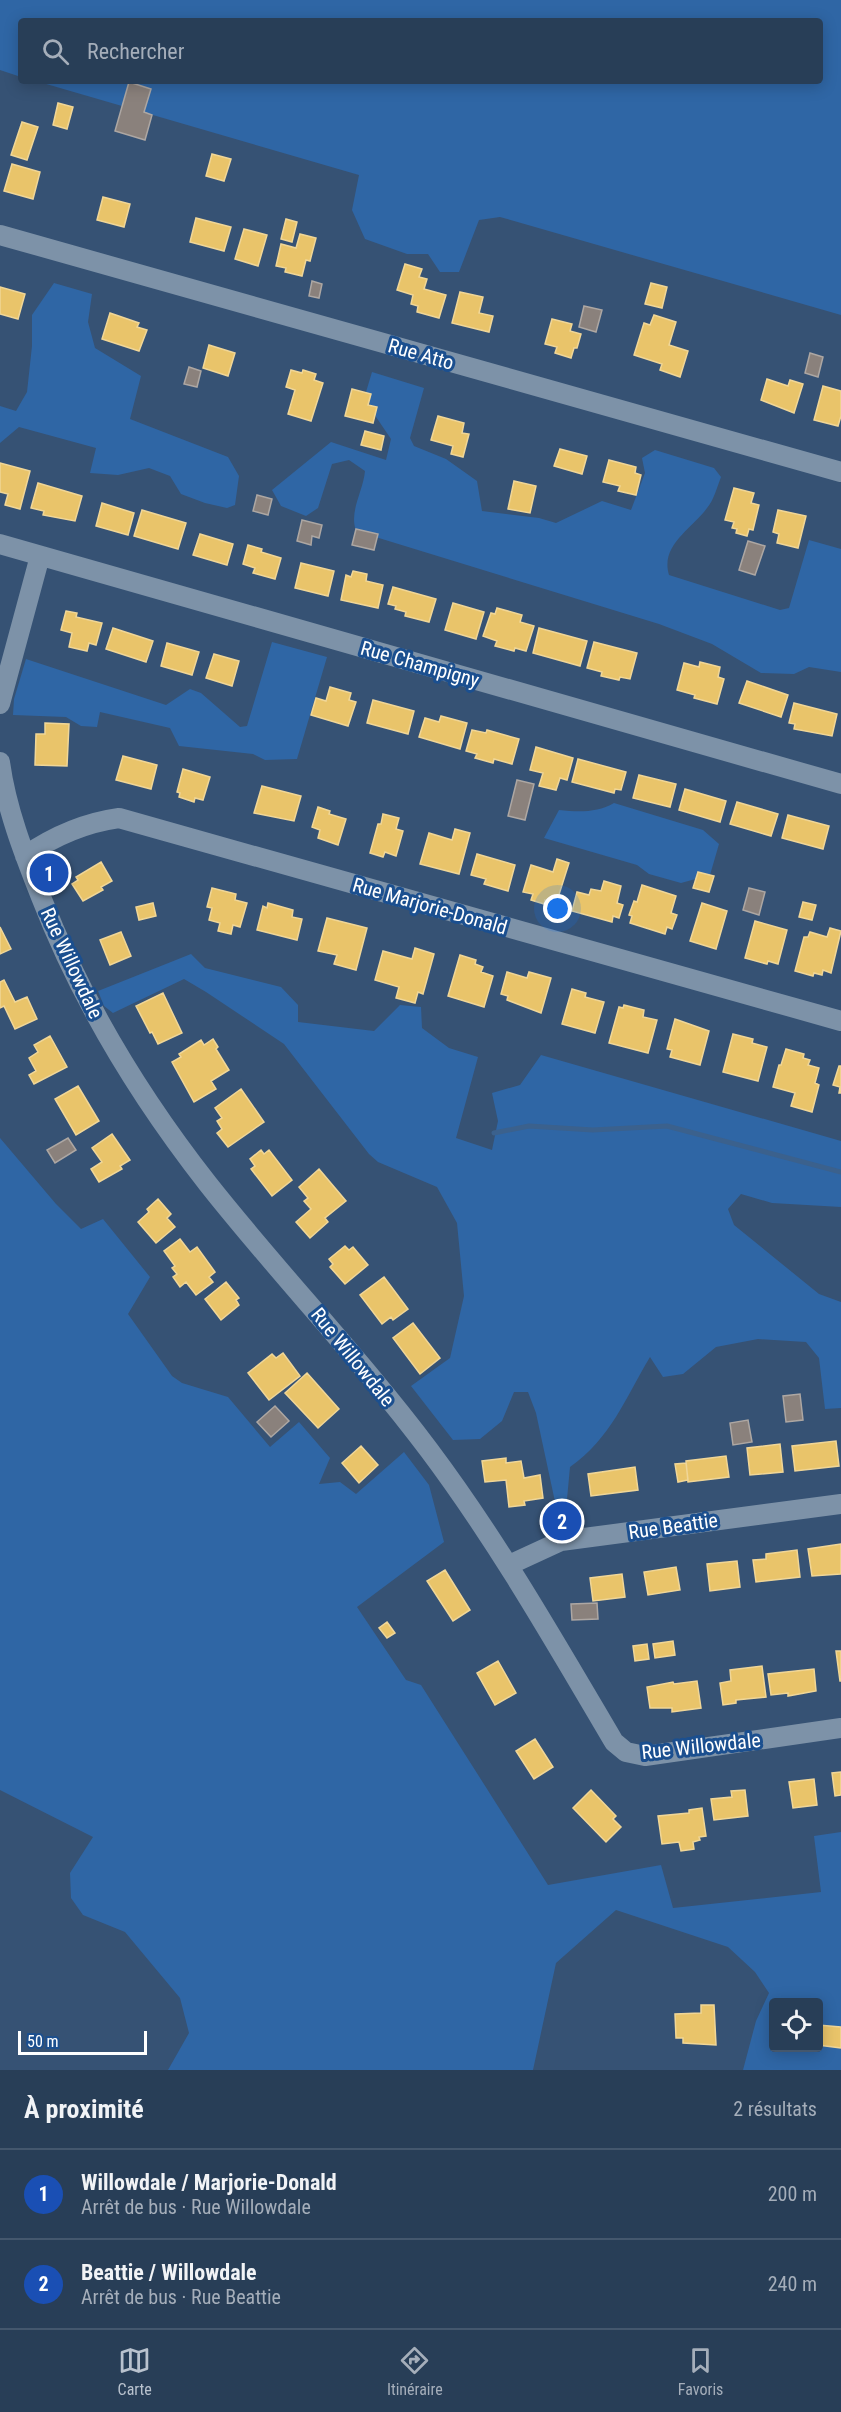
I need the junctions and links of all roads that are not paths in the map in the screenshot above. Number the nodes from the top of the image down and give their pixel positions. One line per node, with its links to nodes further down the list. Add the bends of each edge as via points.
1 (0, 235): 2 (street, Rue Atto)
2 (841, 472)
3 (0, 544): 4 (street, Rue Champigny)
4 (40, 556): 5 (street); 7 (street, Rue Champigny)
5 (0, 704)
6 (0, 762): 8 (street, Rue Willowdale, via 2,782)
7 (841, 784)
8 (25, 856): 9 (street, Rue Marjorie-Donald, via 62,832 119,818); 11 (street, Rue Willowdale, via 78,983 144,1097 220,1199 429,1449)
9 (841, 1021)
10 (841, 1504): 11 (street, Rue Beattie, via 561,1541)
11 (509, 1565): 12 (street, Rue Willowdale, via 614,1742 626,1752 645,1756)
12 (841, 1728)

